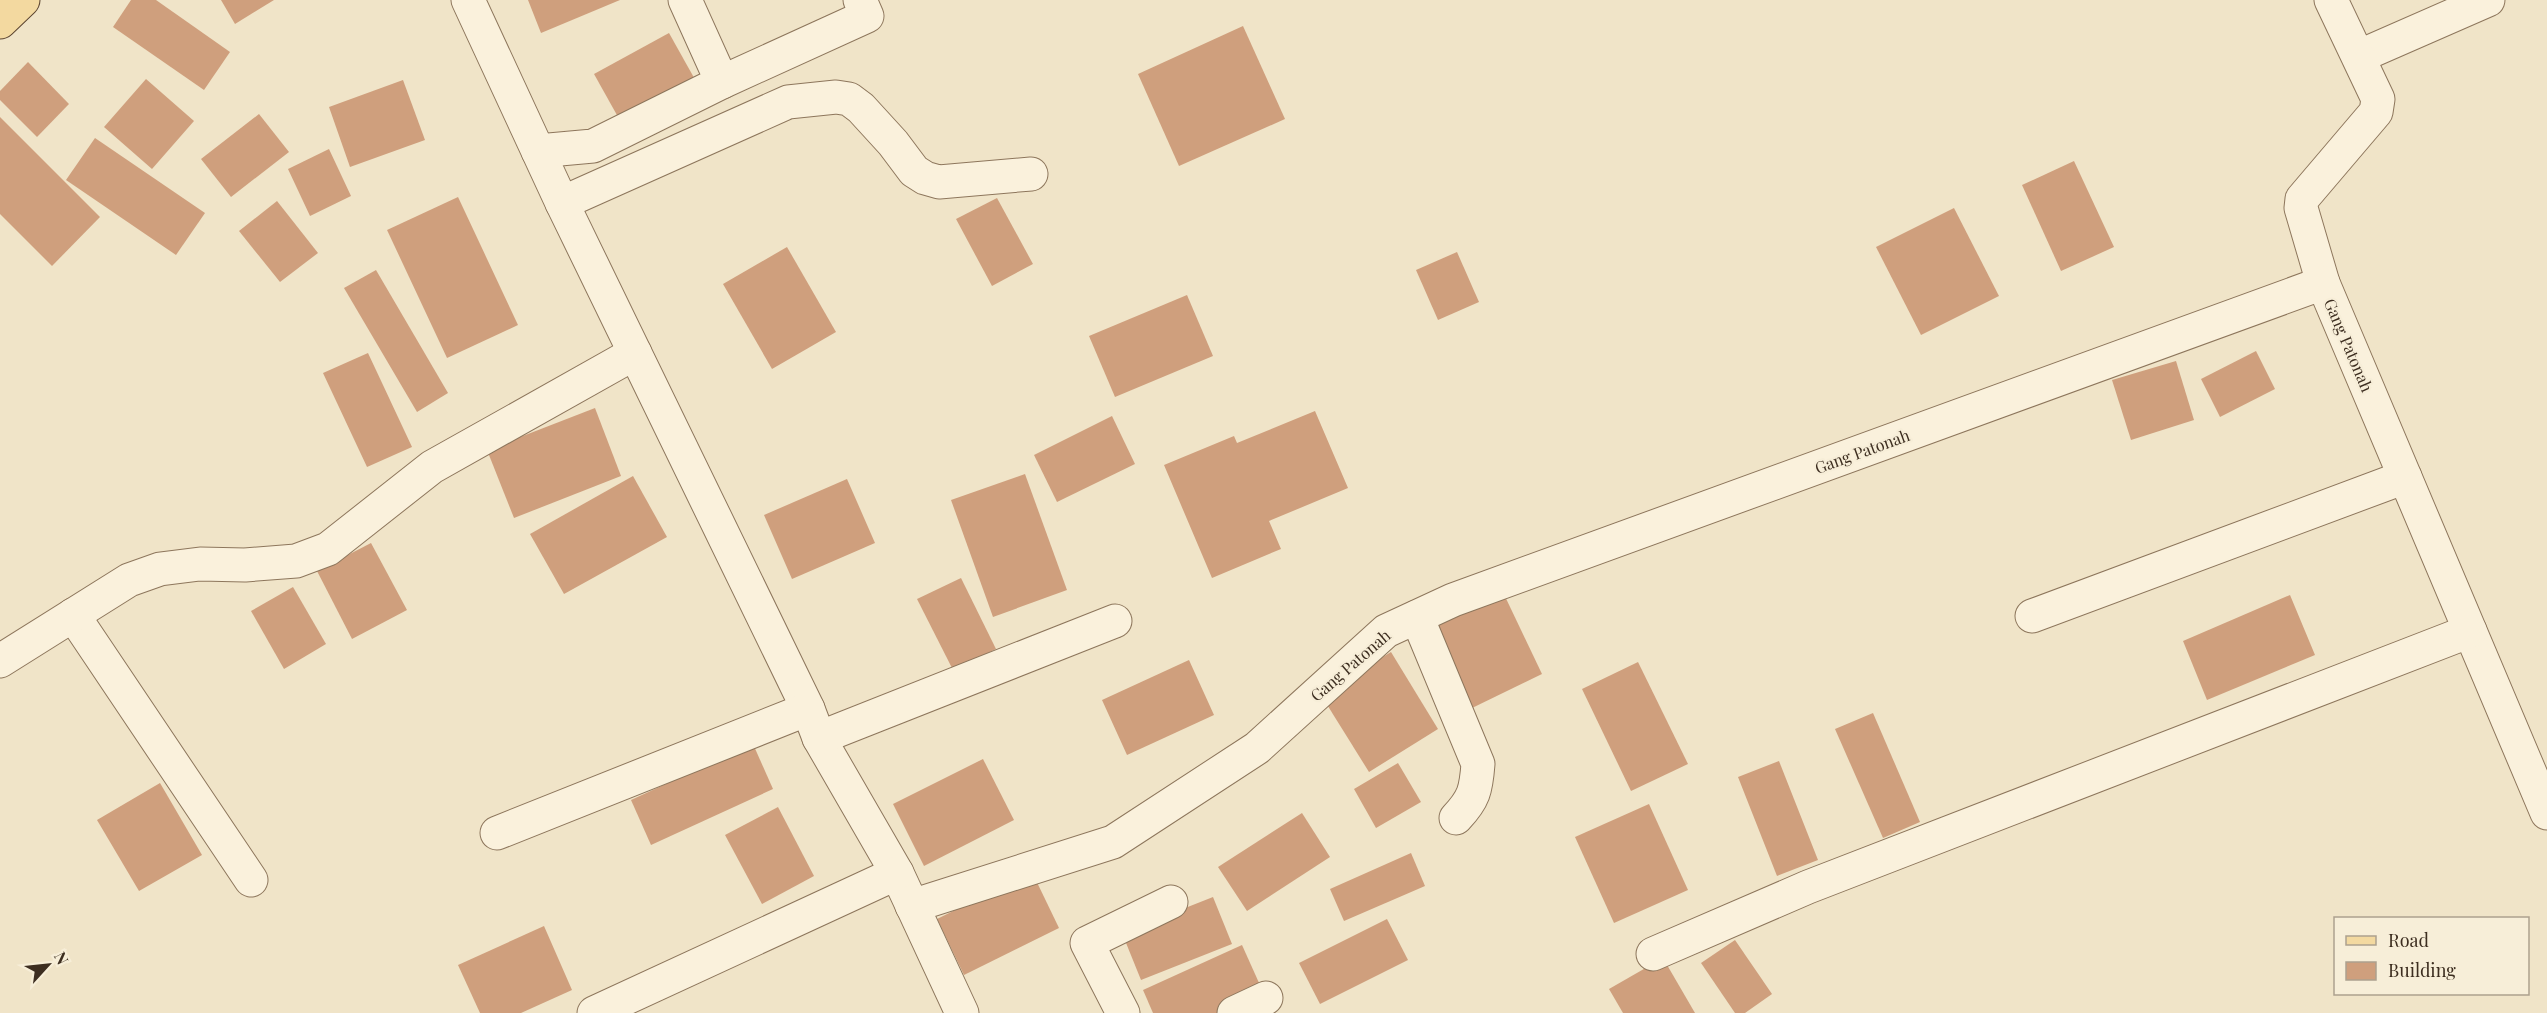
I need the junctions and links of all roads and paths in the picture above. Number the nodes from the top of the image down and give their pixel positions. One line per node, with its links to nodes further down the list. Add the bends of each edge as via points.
1 (23, 0): 7 (main road)
2 (468, 0): 10 (street)
3 (685, 0): 9 (street)
4 (860, 0): 9 (street, via 867,16)
5 (2331, 0): 8 (street)
6 (2488, 0): 8 (street)
7 (0, 22)
8 (2360, 56): 13 (street, via 2378,99 2376,112 2302,199 2301,208)
9 (722, 82): 10 (street, via 593,146)
10 (538, 151): 12 (street)
11 (1031, 174): 12 (street, via 939,182 925,178 914,171 861,108 849,99 836,97 788,102)
12 (562, 203): 14 (street)
13 (2323, 283): 15 (street, Gang Patonah); 18 (street, Gang Patonah, via 1453,600)
14 (635, 354): 16 (street, via 432,467 328,549 296,561 160,569 129,580); 22 (street)
15 (2405, 477): 17 (street); 20 (street, Gang Patonah)
16 (73, 615): 21 (street); 27 (street)
17 (2032, 616)
18 (1417, 617): 24 (street, via 1478,764 1476,789); 29 (street, Gang Patonah, via 1386,631 1257,748 1113,842)
19 (1115, 621): 22 (street)
20 (2470, 631): 23 (street, Gang Patonah); 30 (street, via 1808,887)
21 (0, 661)
22 (814, 724): 25 (street); 26 (street)
23 (2547, 813)
24 (1456, 818)
25 (497, 833)
26 (897, 873): 29 (street); 32 (street)
27 (251, 880)
28 (1171, 902): 34 (street, via 1087,943)
29 (912, 906): 33 (street)
30 (1653, 954)
31 (1266, 998): 35 (street)
32 (594, 1013)
33 (962, 1013)
34 (1123, 1013)
35 (1234, 1013)

